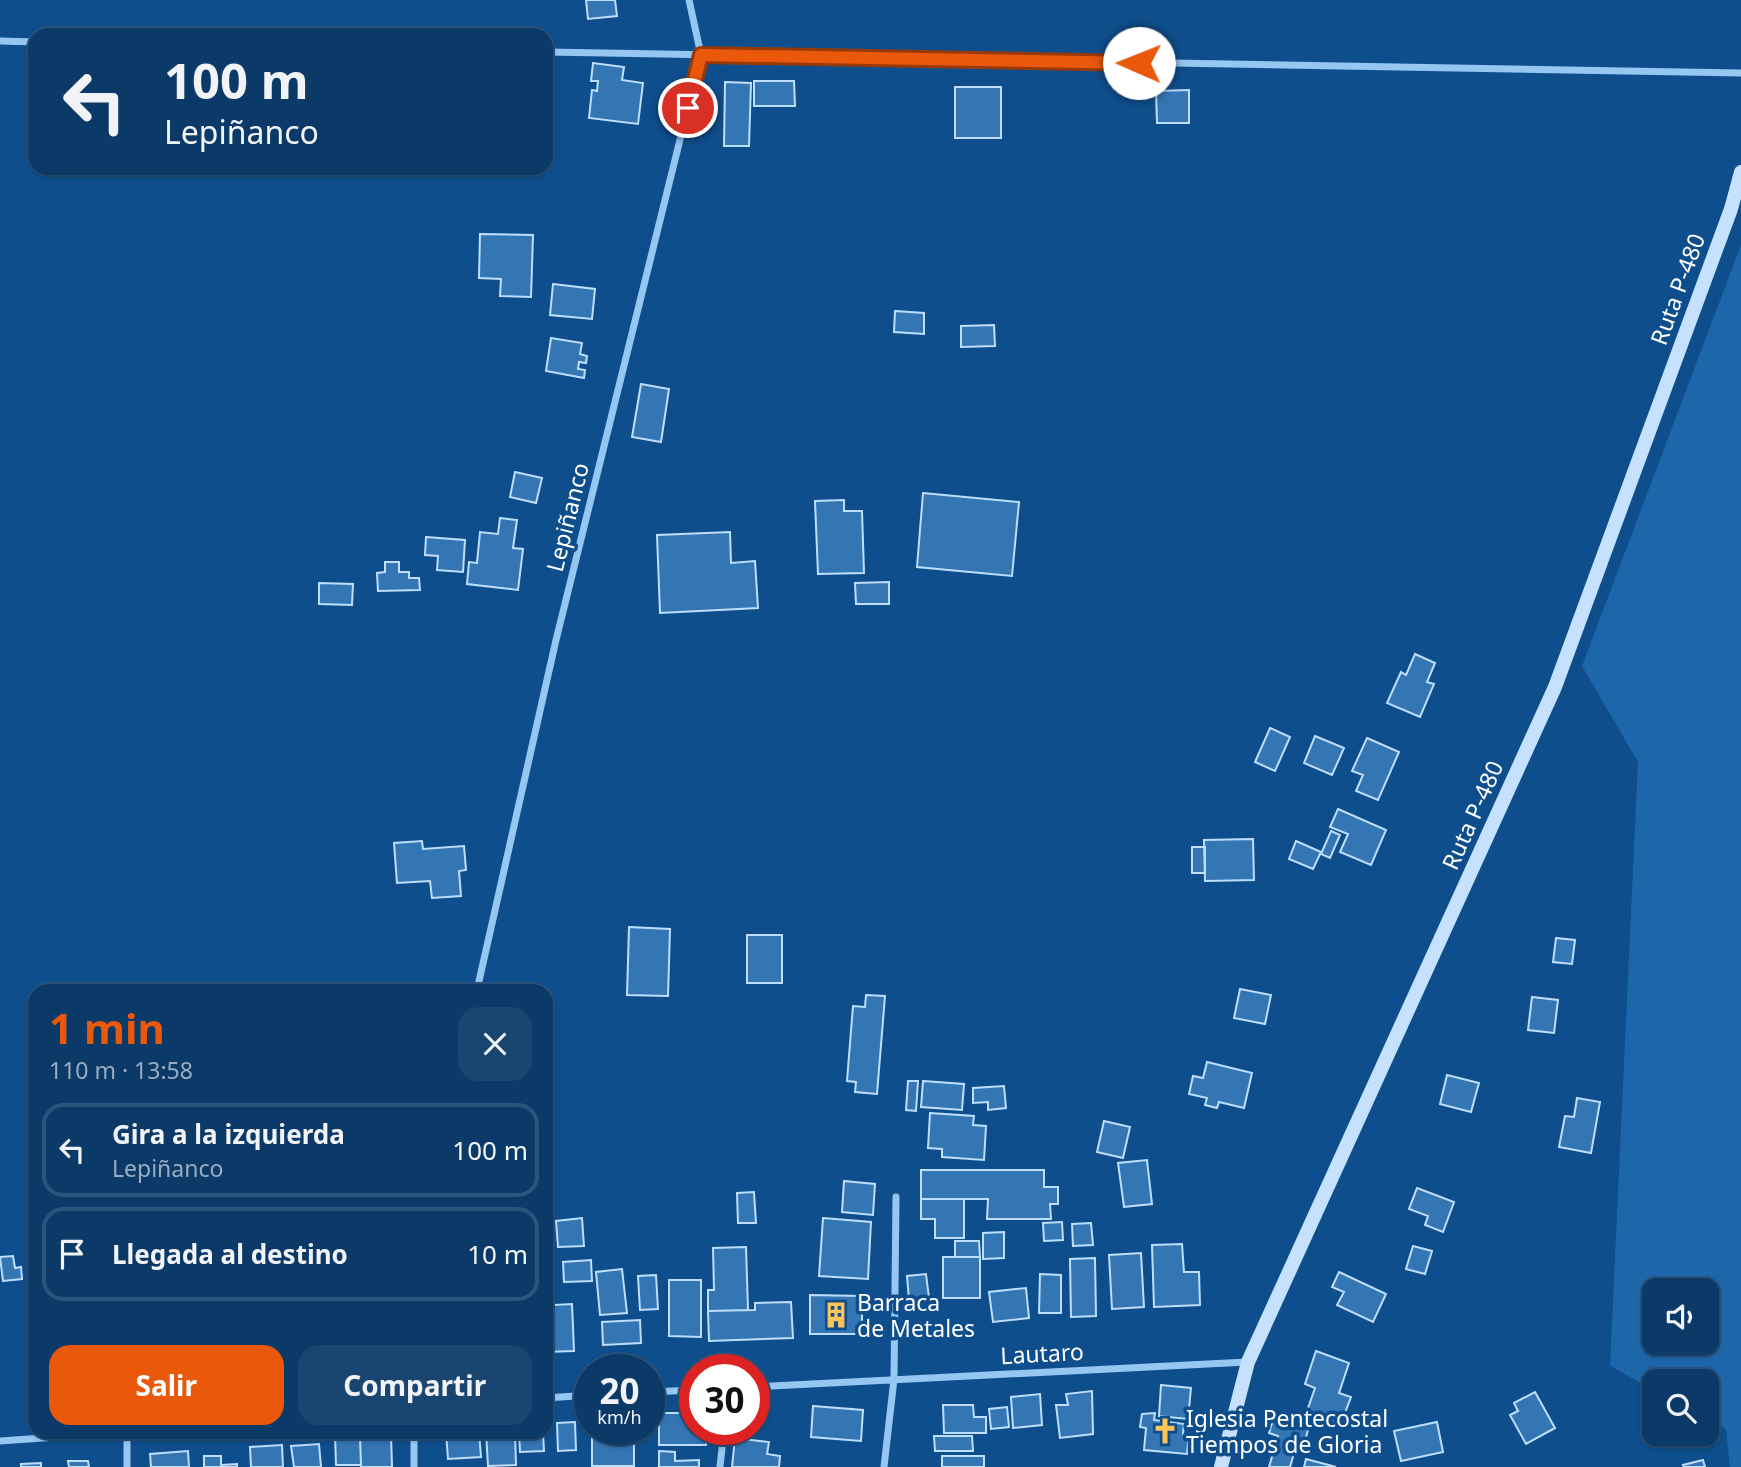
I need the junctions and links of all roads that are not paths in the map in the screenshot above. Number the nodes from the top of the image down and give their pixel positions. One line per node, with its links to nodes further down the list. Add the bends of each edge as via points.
1 (690, 0): 5 (street)
2 (0, 41): 3 (street)
3 (28, 41)
4 (553, 52): 5 (street)
5 (701, 55): 6 (street); 8 (street, Lepiñanco, via 556,640)
6 (1741, 73)
7 (1741, 172): 10 (street, Ruta P-480, via 1555,687)
8 (478, 984)
9 (896, 1197): 11 (street)
10 (1248, 1362): 11 (street, Lautaro); 24 (street, Ruta P-480)
11 (894, 1379): 12 (street, Lautaro); 23 (street)
12 (770, 1386)
13 (574, 1396): 14 (street)
14 (553, 1398)
15 (28, 1439): 18 (street)
16 (128, 1439): 20 (street)
17 (414, 1439): 21 (street)
18 (0, 1441)
19 (722, 1445): 22 (street)
20 (127, 1467)
21 (414, 1467)
22 (720, 1467)
23 (884, 1467)
24 (1221, 1467)

